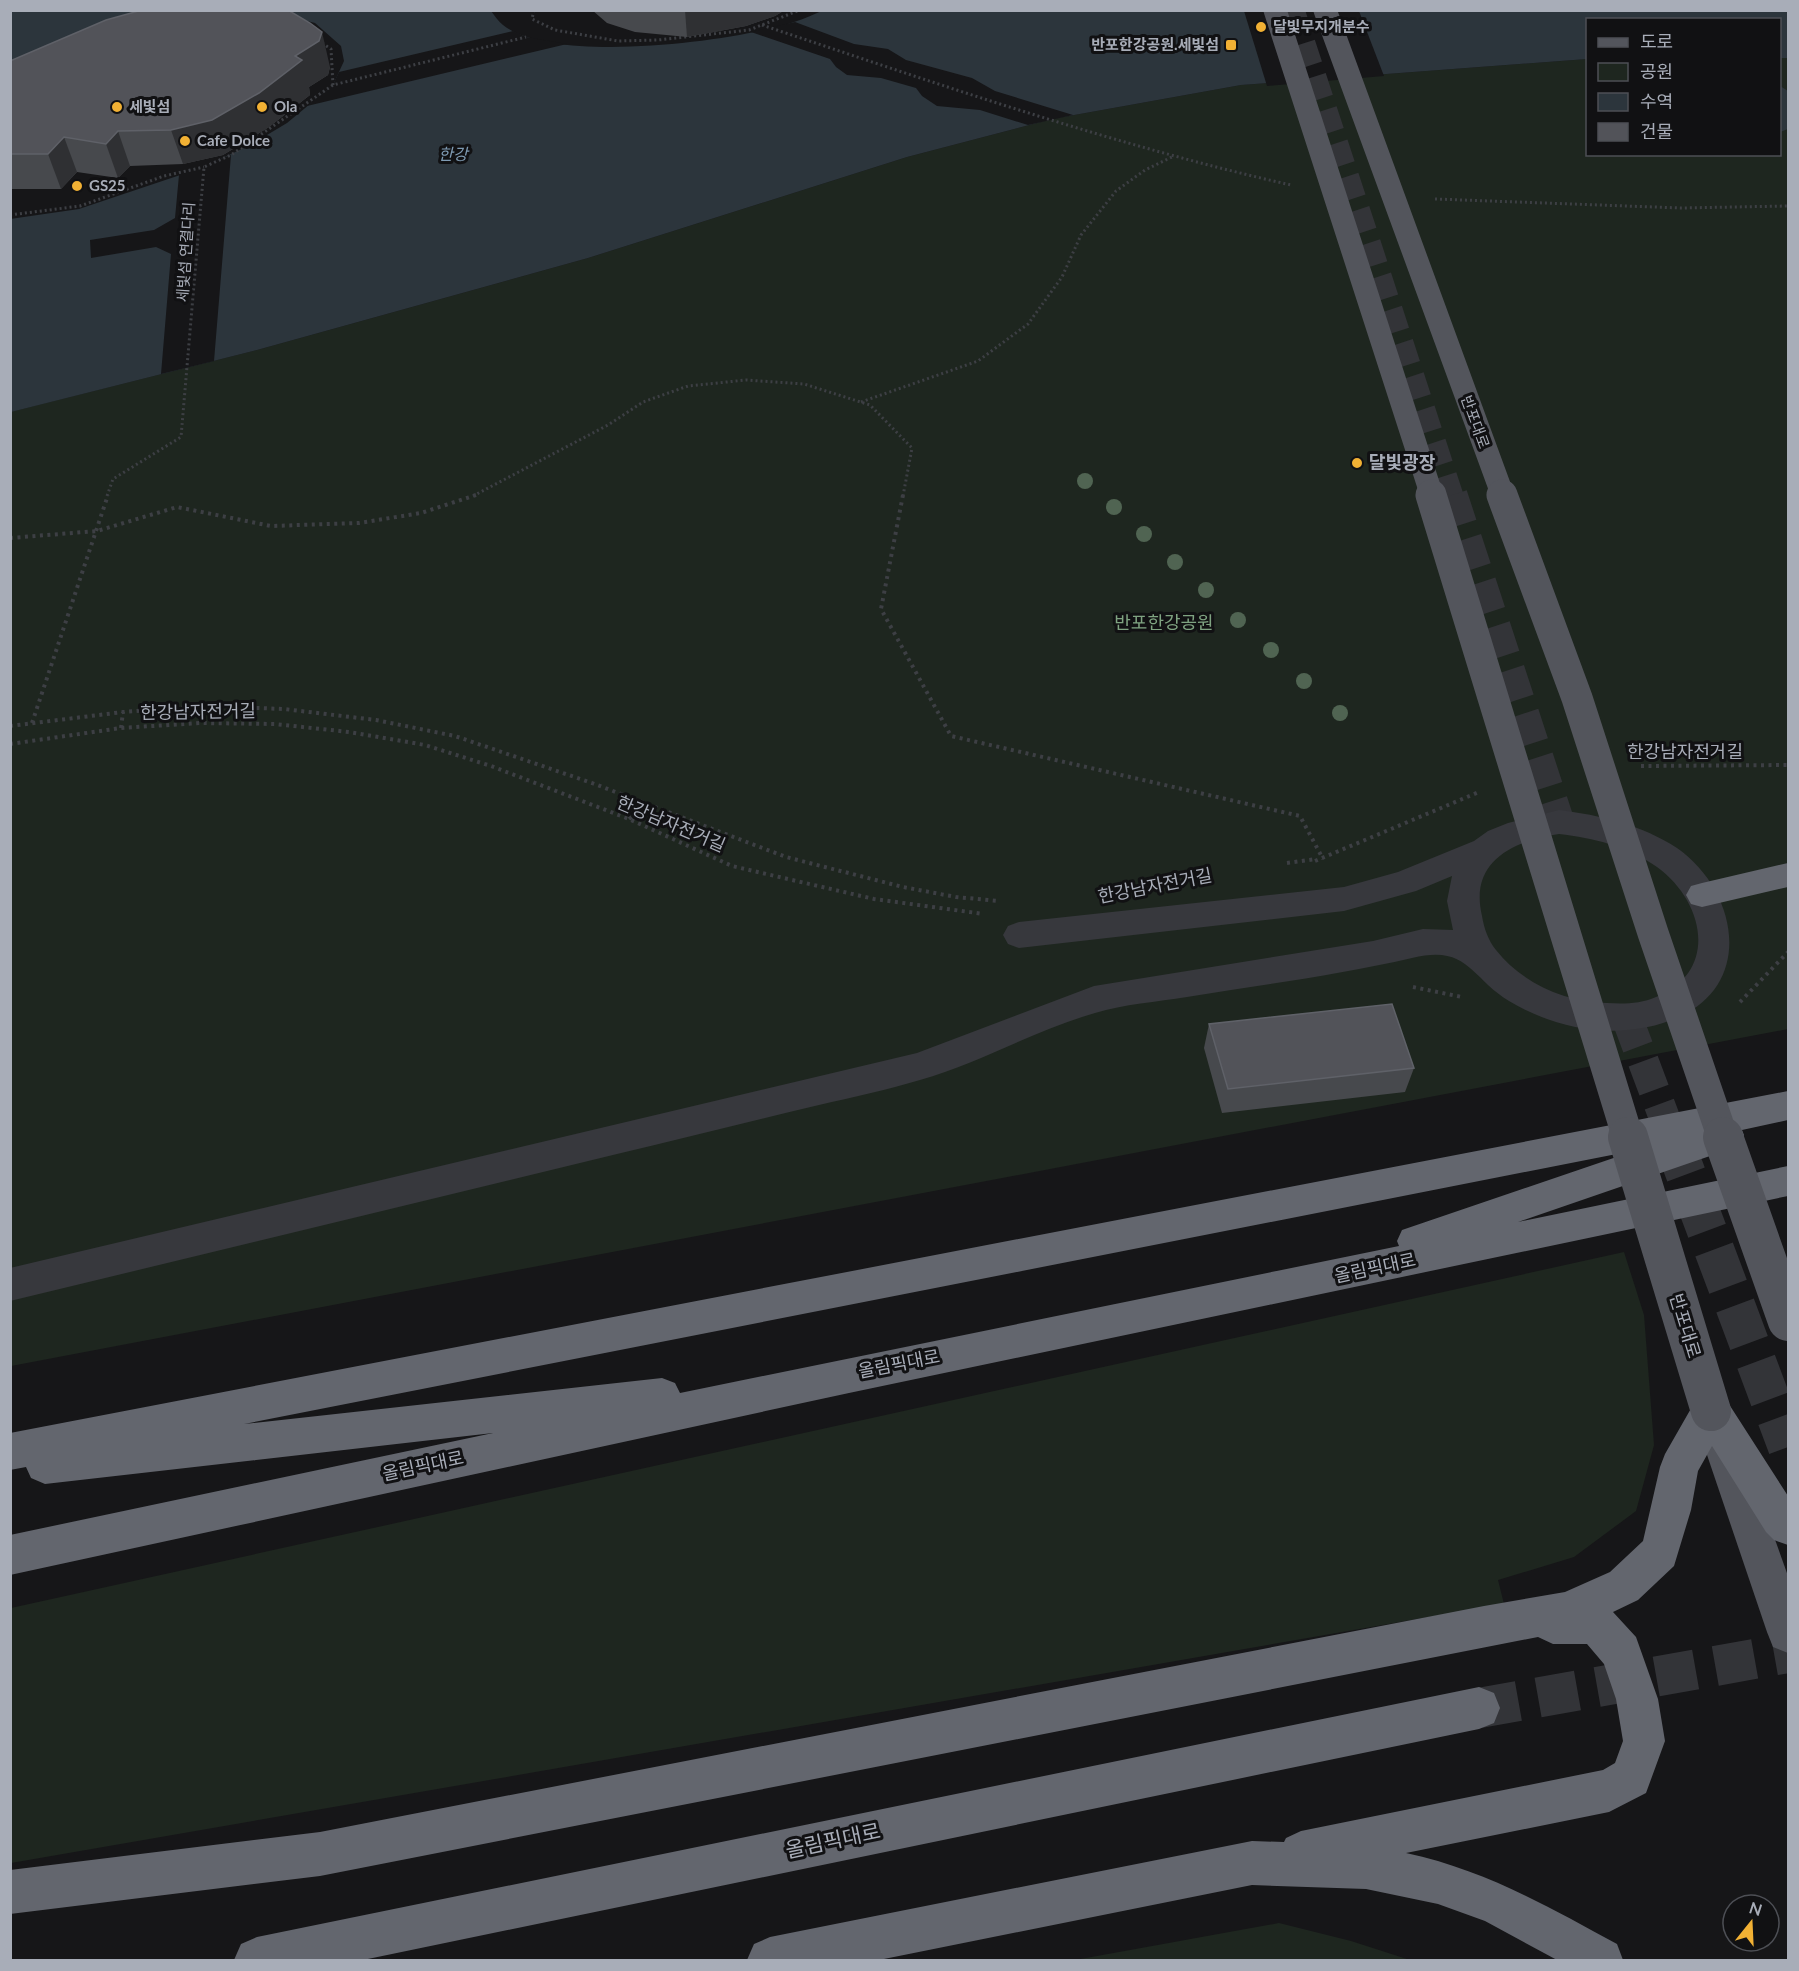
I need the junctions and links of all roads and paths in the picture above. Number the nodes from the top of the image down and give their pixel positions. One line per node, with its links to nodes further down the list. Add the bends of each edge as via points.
1 (534, 10): 5 (path, via 532,19 555,30 618,41 749,30)
2 (800, 10): 5 (path)
3 (1275, 10): 47 (main road, 반포대로, bridge, via 1548,872)
4 (1325, 10): 45 (main road, 반포대로, bridge, via 1577,698 1653,933)
5 (762, 25): 9 (path)
6 (526, 37): 8 (path)
7 (316, 39): 8 (path, via 331,49)
8 (333, 85): 11 (path, via 231,155)
9 (1052, 119)
10 (1174, 156): 13 (path, via 1116,191 1081,235 1062,277 1028,324 978,361)
11 (204, 167): 12 (path, via 80,206); 14 (path, 세빛섬 연결다리, via 182,436 113,479)
12 (10, 215)
13 (860, 402): 14 (path, via 804,384 746,380 688,386 643,402 608,425 469,498 421,513 359,523 271,526 177,507); 27 (path, via 870,405 912,448 881,609 951,736 1300,816)
14 (98, 531): 15 (path); 17 (path)
15 (10, 538)
16 (123, 712): 17 (path, 한강남자전거길); 19 (path); 24 (path, 한강남자전거길, via 205,706 284,709 376,720 455,736)
17 (32, 723): 18 (path, 한강남자전거길)
18 (10, 726)
19 (121, 728): 20 (path, 한강남자전거길); 25 (path, 한강남자전거길, via 275,724 425,745)
20 (10, 744)
21 (1788, 765): 22 (path, 한강남자전거길)
22 (1639, 766)
23 (1484, 789): 27 (path)
24 (646, 804): 25 (path); 32 (path, 한강남자전거길, via 786,857 903,887)
25 (628, 819): 33 (path, 한강남자전거길, via 732,866 874,899)
26 (1485, 850): 31 (street, via 1512,833 1538,824 1587,824 1652,848 1682,869); 34 (street, via 1405,882 1344,899); 36 (street, via 1465,881 1464,919)
27 (1322, 858): 28 (path); 29 (path)
28 (1278, 865)
29 (1293, 870)
30 (1788, 875): 31 (highway)
31 (1701, 895): 37 (street, via 1714,922 1716,950 1707,975 1688,997 1660,1011 1627,1018 1587,1016 1547,1004)
32 (1003, 901)
33 (986, 914)
34 (1019, 935)
35 (1788, 952): 39 (path)
36 (1484, 958): 37 (street); 43 (street, via 1462,943 1423,942 1373,954 1094,999 920,1066)
37 (1512, 985): 38 (path, via 1491,1003)
38 (1407, 986)
39 (1733, 1010)
40 (1788, 1106): 48 (highway)
41 (1788, 1114): 44 (highway)
42 (1788, 1181): 44 (highway, 올림픽대로)
43 (10, 1285)
44 (1278, 1288): 46 (highway, 올림픽대로)
45 (1788, 1321)
46 (849, 1374): 49 (highway); 51 (highway, 올림픽대로)
47 (1711, 1411): 50 (highway); 52 (highway, via 1679,1467 1660,1552 1624,1586 1567,1612); 53 (main road, 반포대로)
48 (10, 1452)
49 (10, 1469)
50 (1788, 1526)
51 (10, 1555)
52 (1484, 1626): 55 (highway, via 1596,1623 1621,1652 1637,1699 1644,1741 1631,1778 1610,1790); 56 (highway, via 320,1854)
53 (1788, 1632)
54 (1479, 1708): 57 (highway, 올림픽대로)
55 (1252, 1863): 58 (highway); 59 (highway, via 1366,1868 1438,1882 1496,1903)
56 (10, 1892)
57 (258, 1960)
58 (770, 1960)
59 (1601, 1960)

